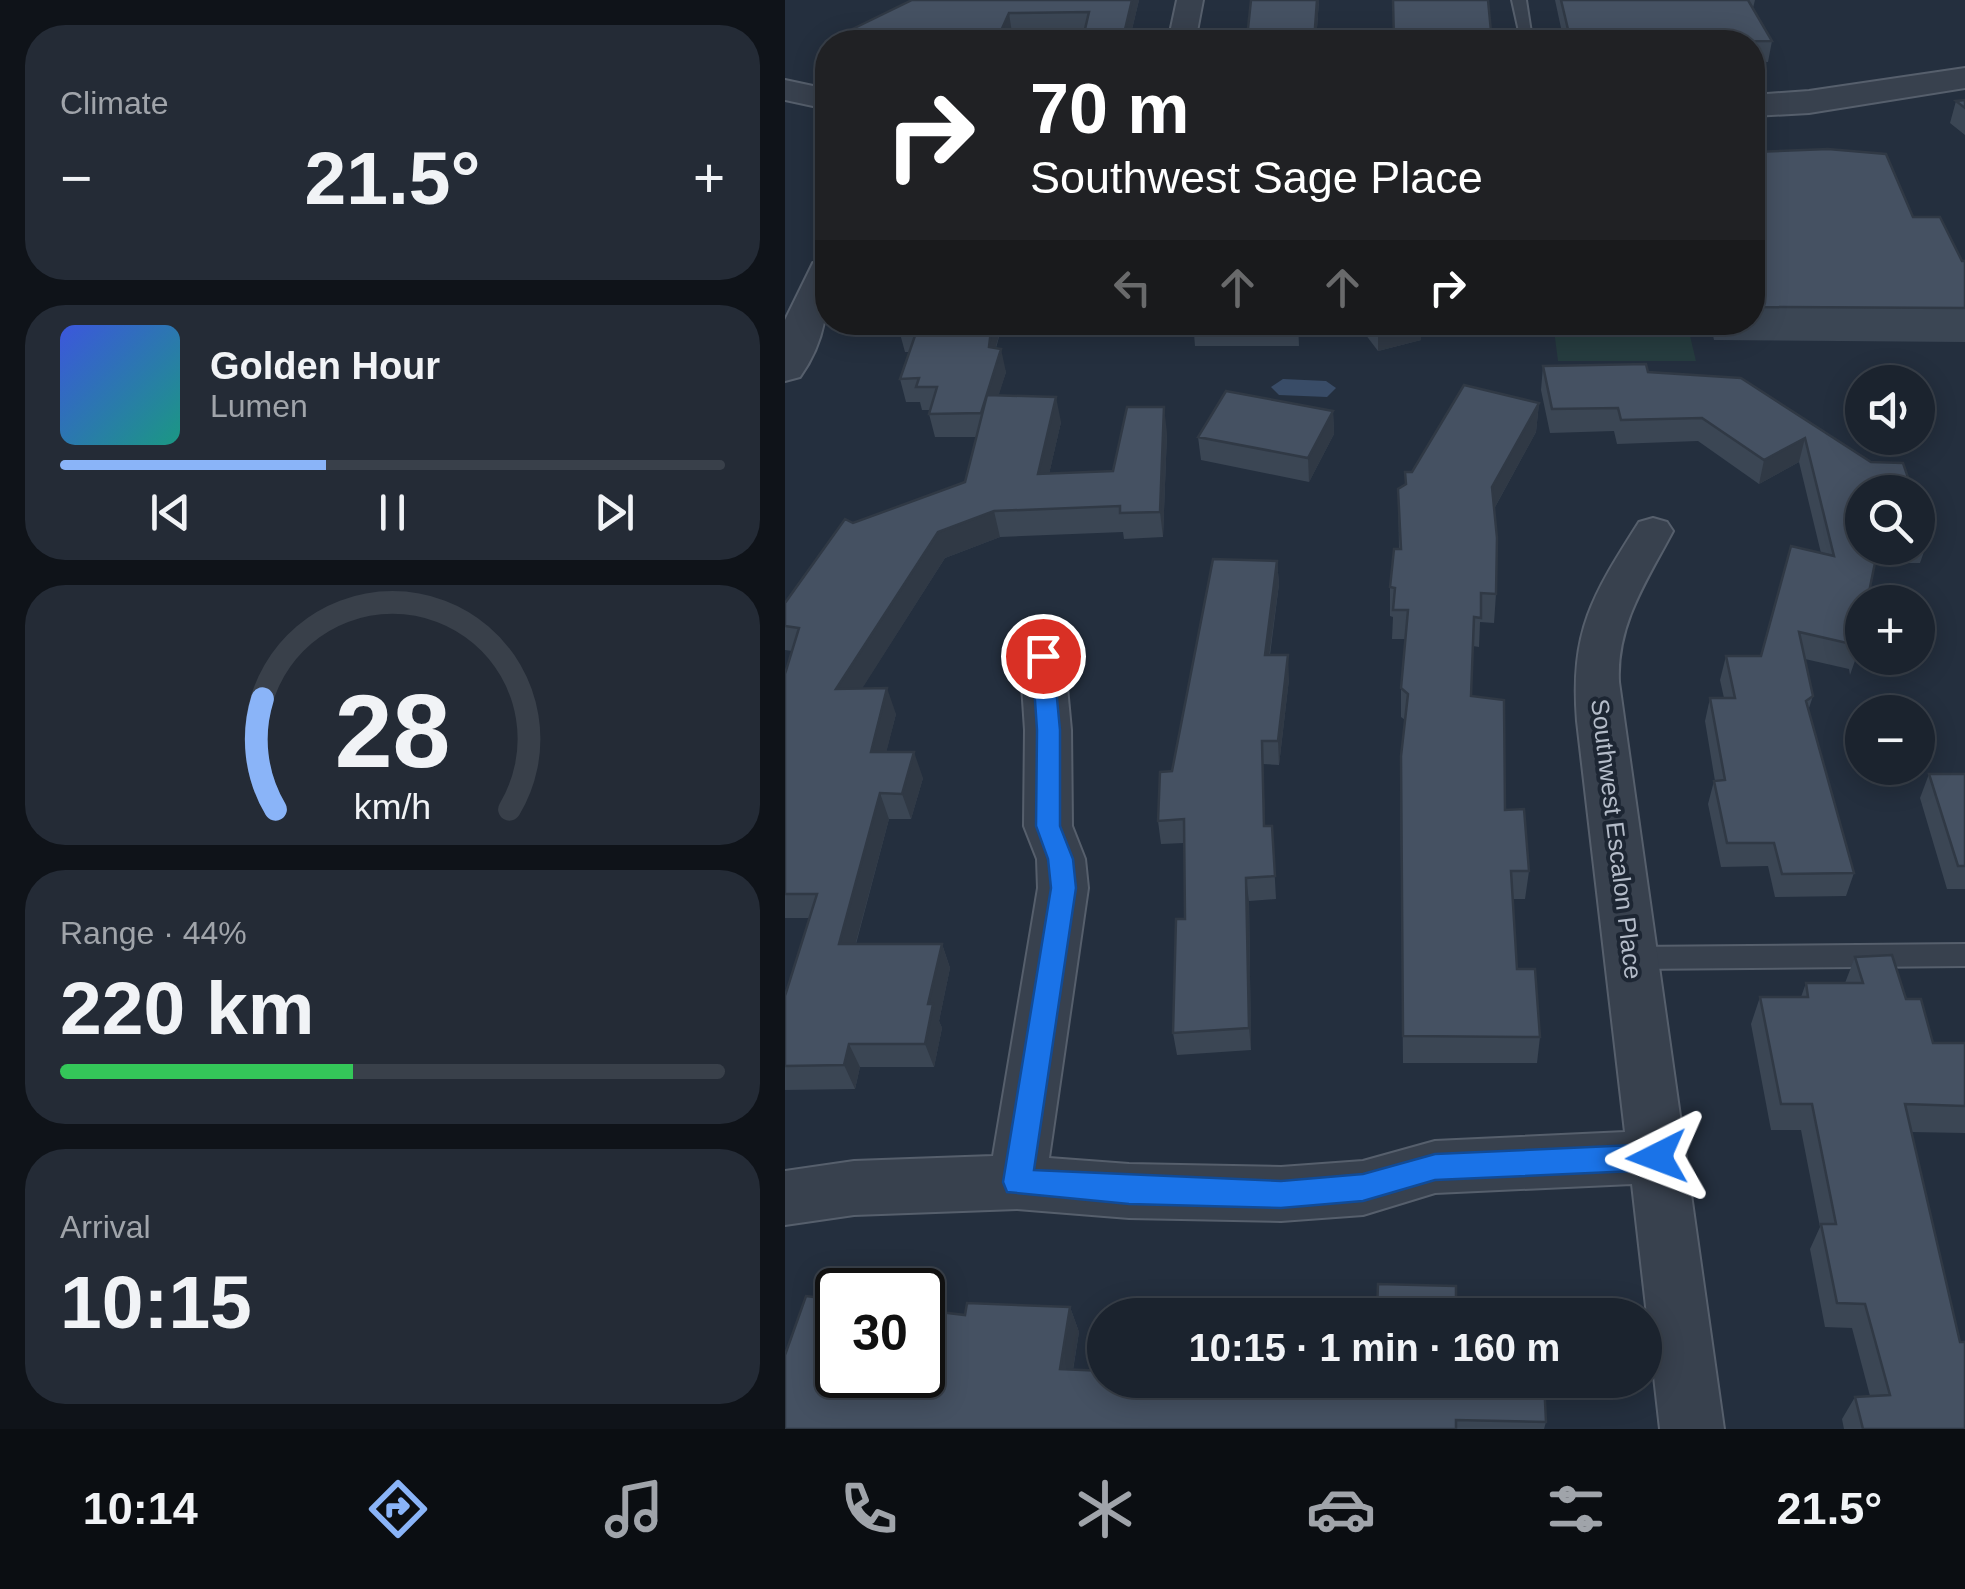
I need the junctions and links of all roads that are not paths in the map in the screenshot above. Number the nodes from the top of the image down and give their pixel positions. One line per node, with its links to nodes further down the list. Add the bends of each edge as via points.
1 (1190, 0): 3 (street)
2 (1519, 0): 4 (lane)
3 (1184, 30)
4 (1526, 30)
5 (1965, 78): 6 (street)
6 (1765, 105)
7 (815, 296): 8 (street)
8 (789, 349)
9 (1653, 532): 12 (street, Southwest Escalon Place, via 1598,646 1600,722)
10 (1043, 656): 14 (street, via 1048,826 1063,888)
11 (1965, 954): 12 (lane)
12 (1631, 958): 13 (street, Southwest Escalon Place)
13 (1657, 1157): 14 (street, via 1435,1167 1363,1188 1281,1194); 16 (street, Southwest Escalon Place)
14 (1017, 1182): 15 (street, via 854,1188)
15 (785, 1198)
16 (1693, 1429)

